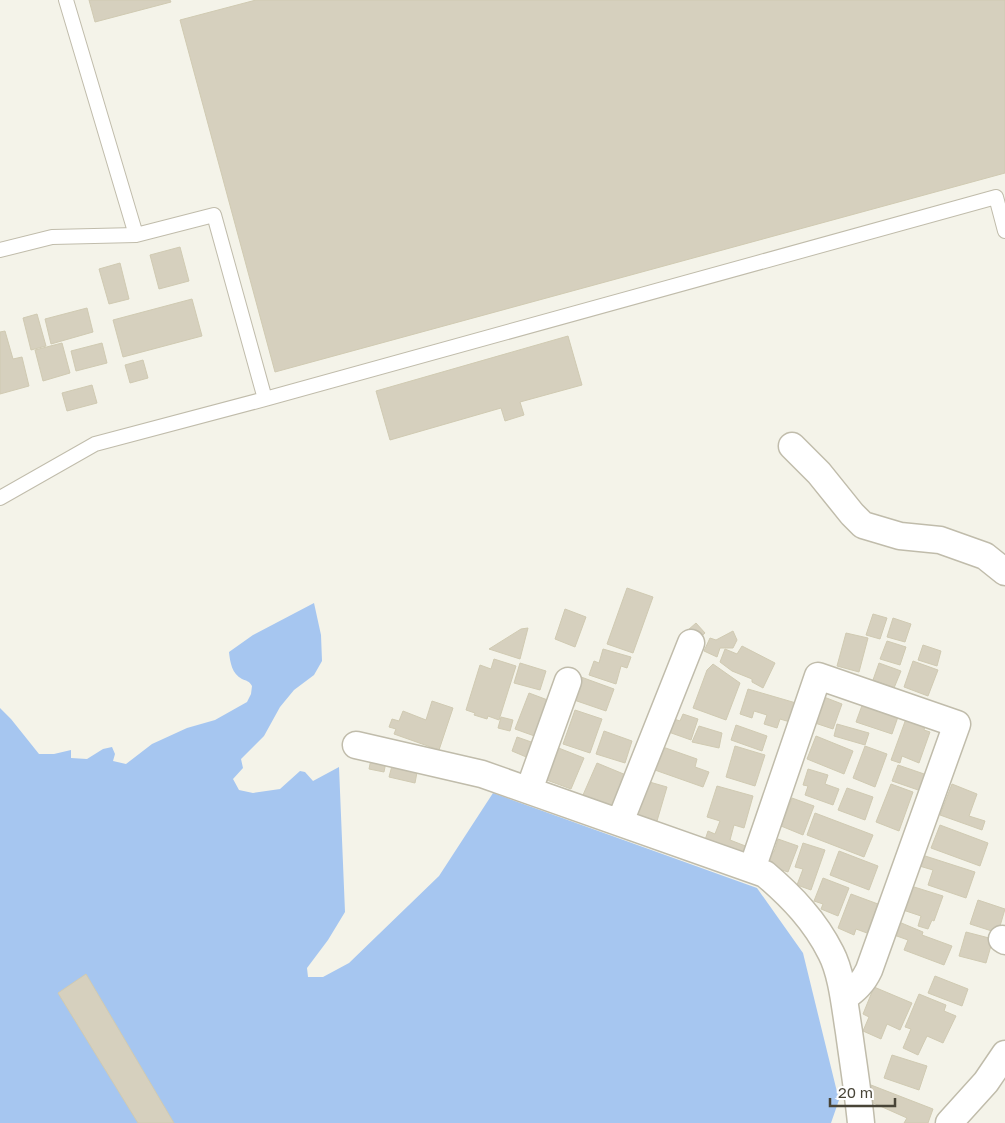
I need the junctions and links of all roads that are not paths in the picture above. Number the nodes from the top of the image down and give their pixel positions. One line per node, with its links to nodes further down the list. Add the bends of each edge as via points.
1 (66, 0): 3 (lane)
2 (1005, 231): 5 (lane, via 996,197)
3 (136, 235): 4 (lane, via 52,237); 5 (lane, via 214,215)
4 (0, 250)
5 (265, 399): 7 (lane, via 95,444)
6 (792, 446): 8 (street, via 820,473 863,525 900,536 940,540 985,556)
7 (0, 498)
8 (1005, 572)
9 (691, 643): 13 (street)
10 (568, 681): 12 (street)
11 (356, 745): 12 (street, via 482,774)
12 (529, 790): 13 (street)
13 (620, 822): 14 (street)
14 (752, 869): 15 (street, via 765,874 792,897 814,925 832,955); 15 (street, via 818,676 957,724 869,970 865,979)
15 (844, 998): 17 (street)
16 (1005, 1054): 18 (street, via 986,1082)
17 (861, 1123)
18 (949, 1123)

